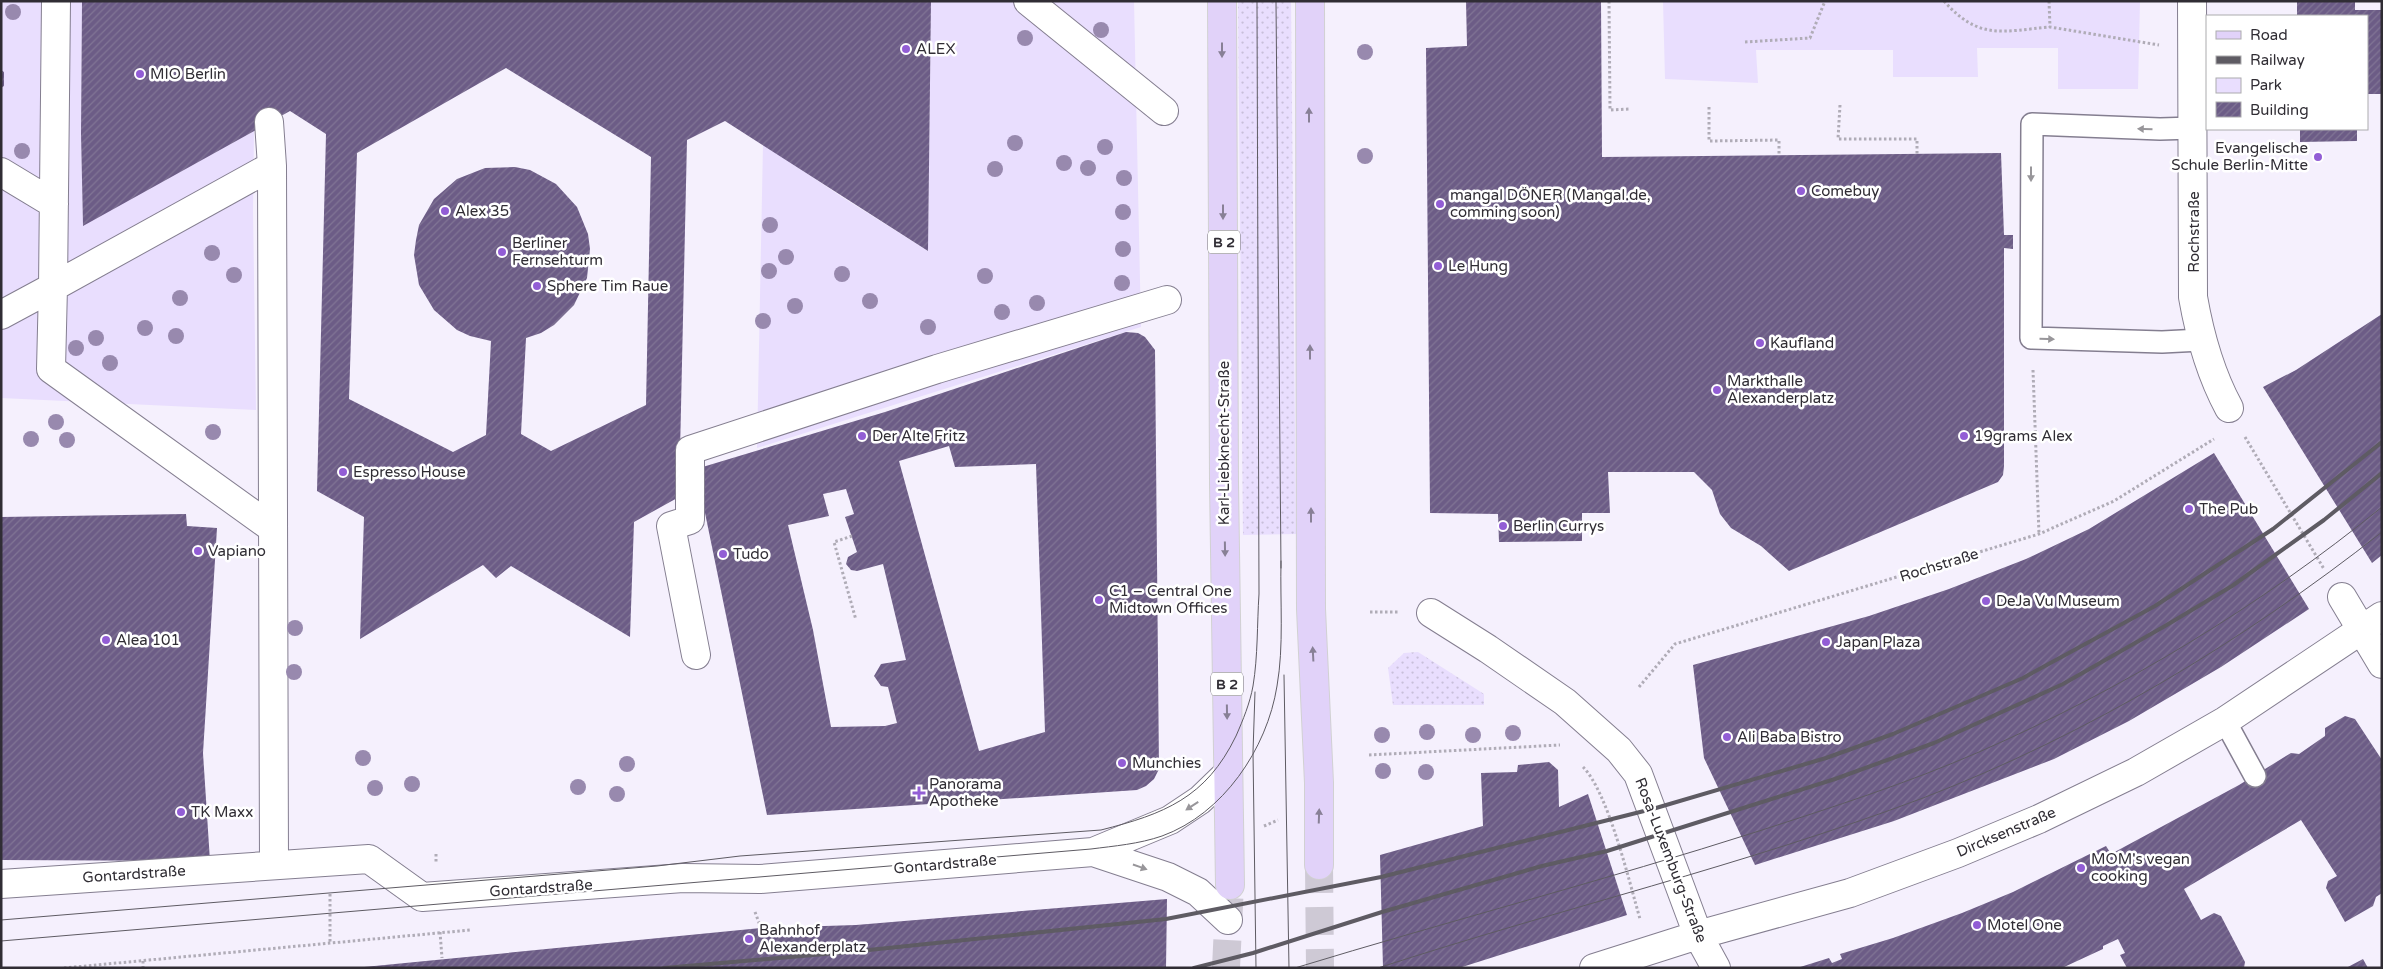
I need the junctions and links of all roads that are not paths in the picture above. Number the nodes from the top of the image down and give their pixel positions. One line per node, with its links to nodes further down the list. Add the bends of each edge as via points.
1 (56, 1): 11 (street)
2 (1028, 1): 6 (street)
3 (1222, 1): 24 (main road, Karl-Liebknecht-Straße / B 2, one-way to 24)
4 (1310, 1): 28 (main road, one-way to 4, via 1319,783 1311,609)
5 (2192, 1): 8 (street, Rochstraße)
6 (1164, 111)
7 (269, 122): 9 (street)
8 (2194, 128): 15 (street, Rochstraße, via 2193,298); 15 (lane, one-way to 15, via 2032,124 2031,338)
9 (272, 166): 12 (street); 17 (street)
10 (1, 172): 11 (street)
11 (54, 204): 12 (street)
12 (53, 286): 14 (street); 17 (street, via 50,369)
13 (1167, 300): 21 (street, via 937,369 690,450 690,520 671,526)
14 (1, 315)
15 (2202, 340): 16 (street, Rochstraße, via 2214,380)
16 (2234, 417)
17 (272, 528): 27 (street)
18 (2342, 597): 20 (street)
19 (1431, 613): 32 (street, Rosa-Luxemburg-Straße, via 1566,702 1620,750 1638,774)
20 (2371, 624): 22 (street); 23 (street, Dircksenstraße)
21 (696, 655)
22 (2382, 664)
23 (2225, 721): 25 (lane); 32 (street, Dircksenstraße, via 2136,772 2039,819 1958,853 1850,892)
24 (1228, 773): 26 (street, Gontardstraße, one-way to 26, via 1200,800 1170,820); 30 (main road, Karl-Liebknecht-Straße / B 2)
25 (2255, 776)
26 (1093, 852): 27 (street, Gontardstraße, via 760,879 683,878 422,897 368,859); 31 (street, Gontardstraße, one-way to 31, via 1168,877 1198,892)
27 (274, 864): 29 (street, Gontardstraße)
28 (1319, 865)
29 (1, 884)
30 (1230, 885)
31 (1228, 920)
32 (1698, 935): 33 (street, Dircksenstraße); 34 (street, Rosa-Luxemburg-Straße)
33 (1594, 968)
34 (1716, 968)

